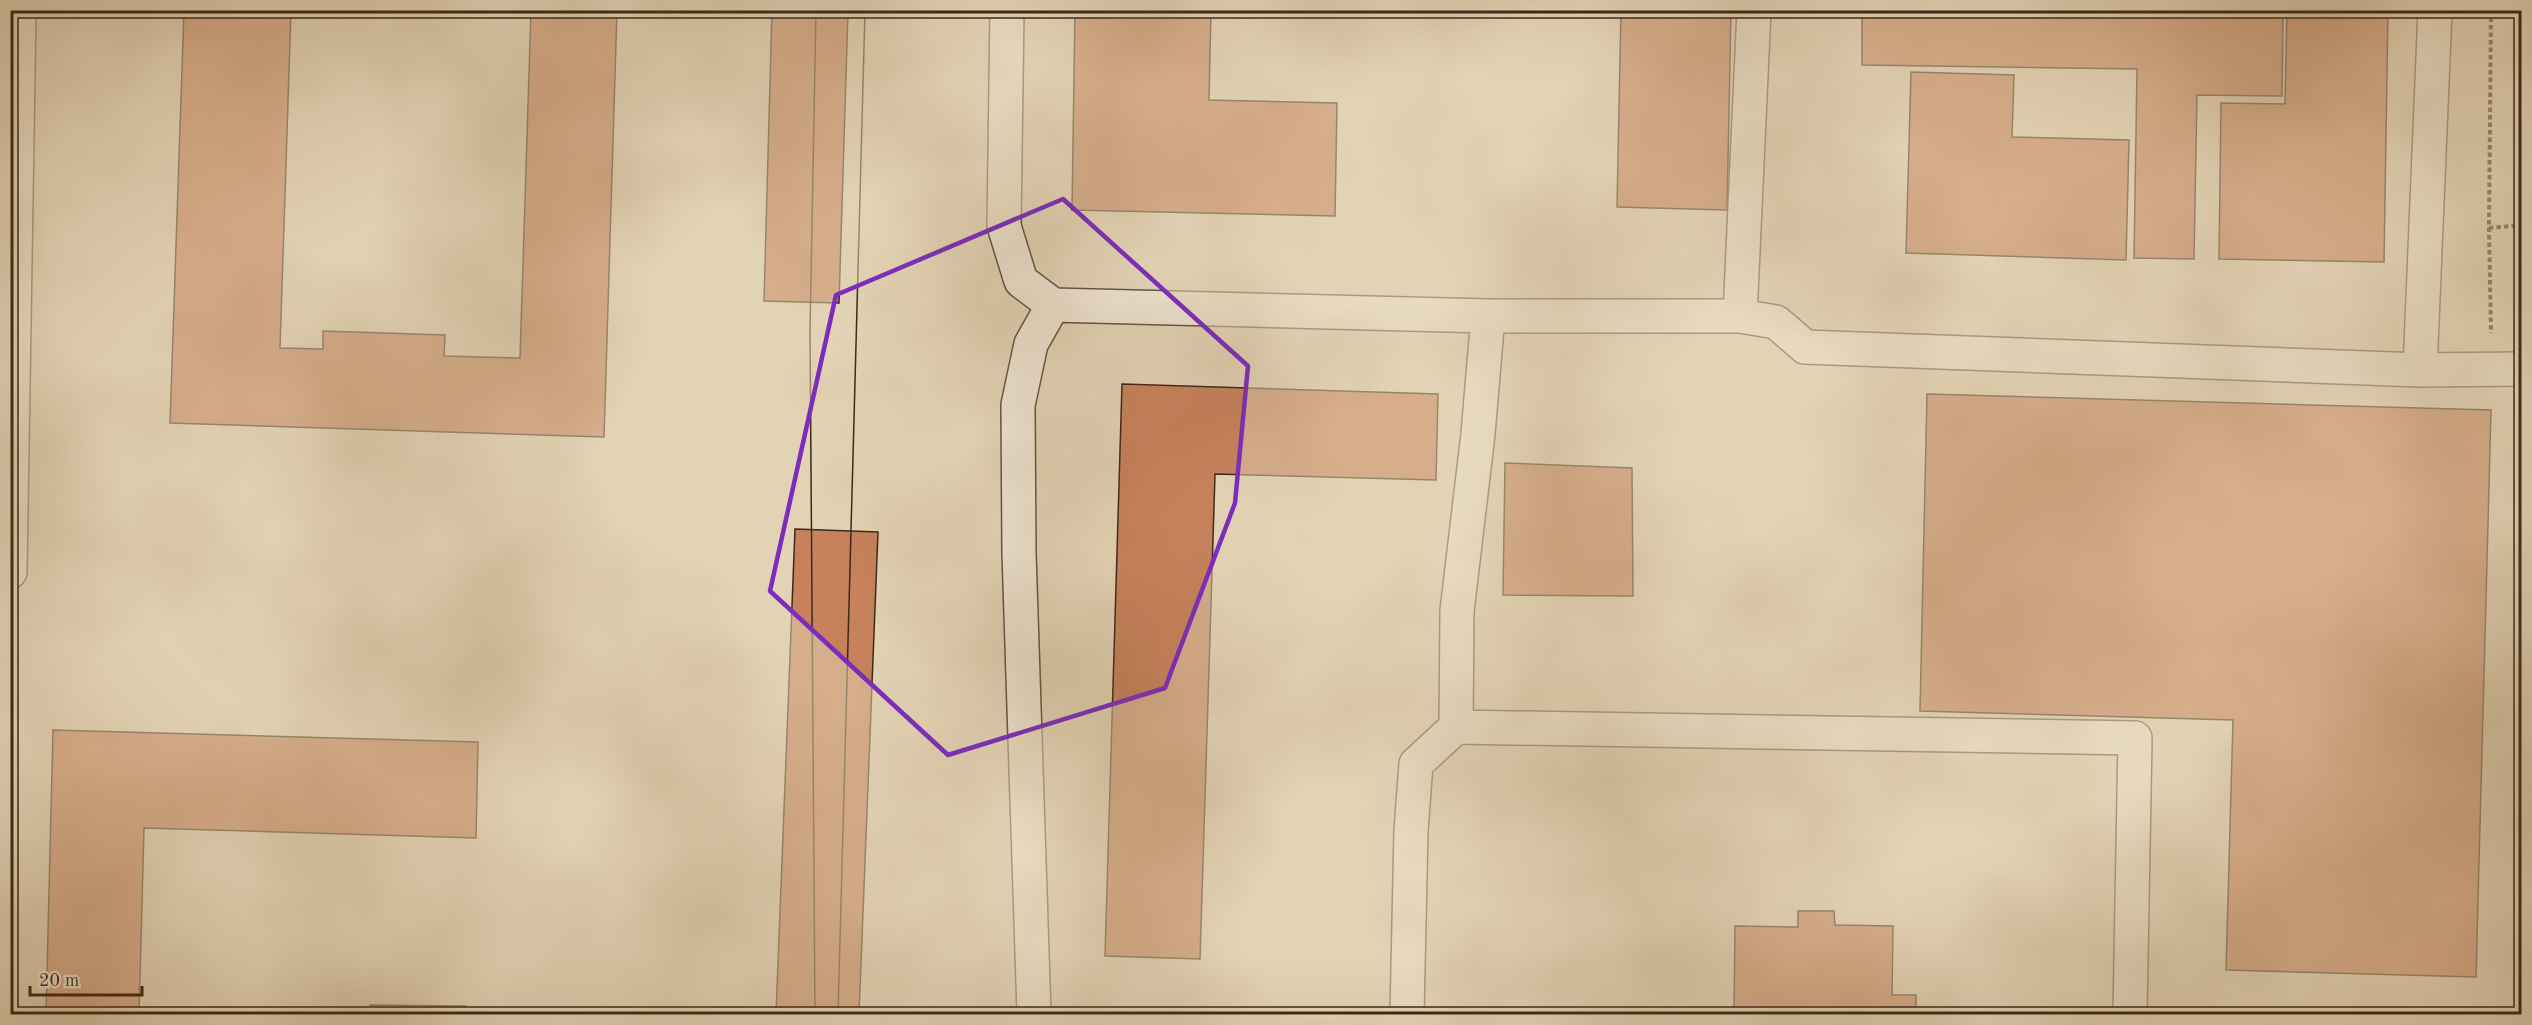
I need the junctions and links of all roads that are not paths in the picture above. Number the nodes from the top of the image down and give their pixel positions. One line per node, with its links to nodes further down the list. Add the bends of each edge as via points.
1 (19, 10): 10 (street)
2 (1007, 10): 5 (street, via 1004,226 1021,281)
3 (1754, 10): 7 (street)
4 (2435, 10): 8 (street)
5 (1053, 305): 6 (street); 12 (street, via 1031,344 1018,405)
6 (1488, 316): 7 (street); 11 (street, via 1457,611)
7 (1740, 316): 8 (street, via 1776,322 1805,346)
8 (2420, 370): 9 (street)
9 (2507, 370)
10 (10, 572)
11 (1456, 727): 13 (street, via 1416,764); 14 (street, via 2135,738)
12 (1034, 1014)
13 (1407, 1014)
14 (2130, 1014)

